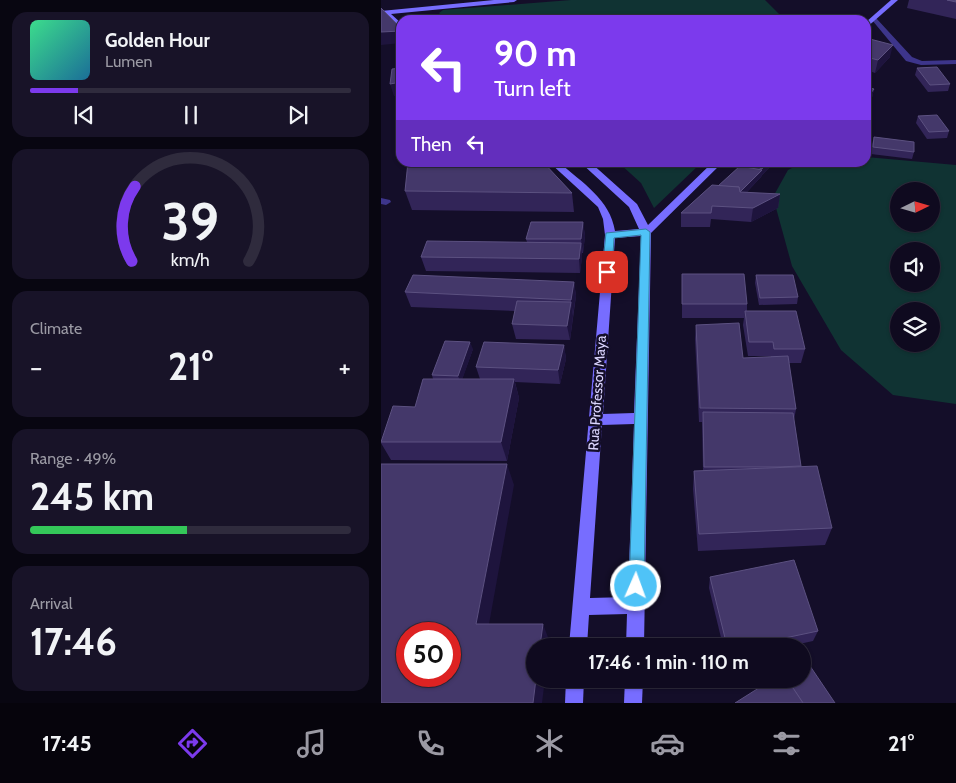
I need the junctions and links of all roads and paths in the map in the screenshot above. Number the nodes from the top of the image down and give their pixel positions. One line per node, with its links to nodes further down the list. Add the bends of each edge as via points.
1 (514, 0): 3 (main road)
2 (895, 0): 7 (main road)
3 (498, 1): 4 (main road)
4 (406, 11): 5 (main road); 6 (main road)
5 (383, 12): 8 (main road)
6 (411, 15)
7 (874, 19): 9 (main road); 10 (street, via 909,59 921,63)
8 (396, 22)
9 (871, 22)
10 (956, 62)
11 (559, 167): 15 (main road, Rua Professor Maya, via 602,206)
12 (590, 167): 14 (main road, via 633,206)
13 (714, 167): 14 (main road)
14 (646, 232): 15 (main road); 16 (main road)
15 (610, 235): 17 (main road, Rua Professor Maya)
16 (641, 418): 17 (main road); 18 (main road)
17 (595, 420): 19 (main road, Rua Professor Maya)
18 (636, 605): 19 (main road); 21 (main road)
19 (581, 607): 20 (main road, Rua Professor Maya)
20 (579, 638)
21 (635, 638)
22 (574, 688): 24 (main road)
23 (634, 688): 25 (main road)
24 (573, 703)
25 (633, 703)

